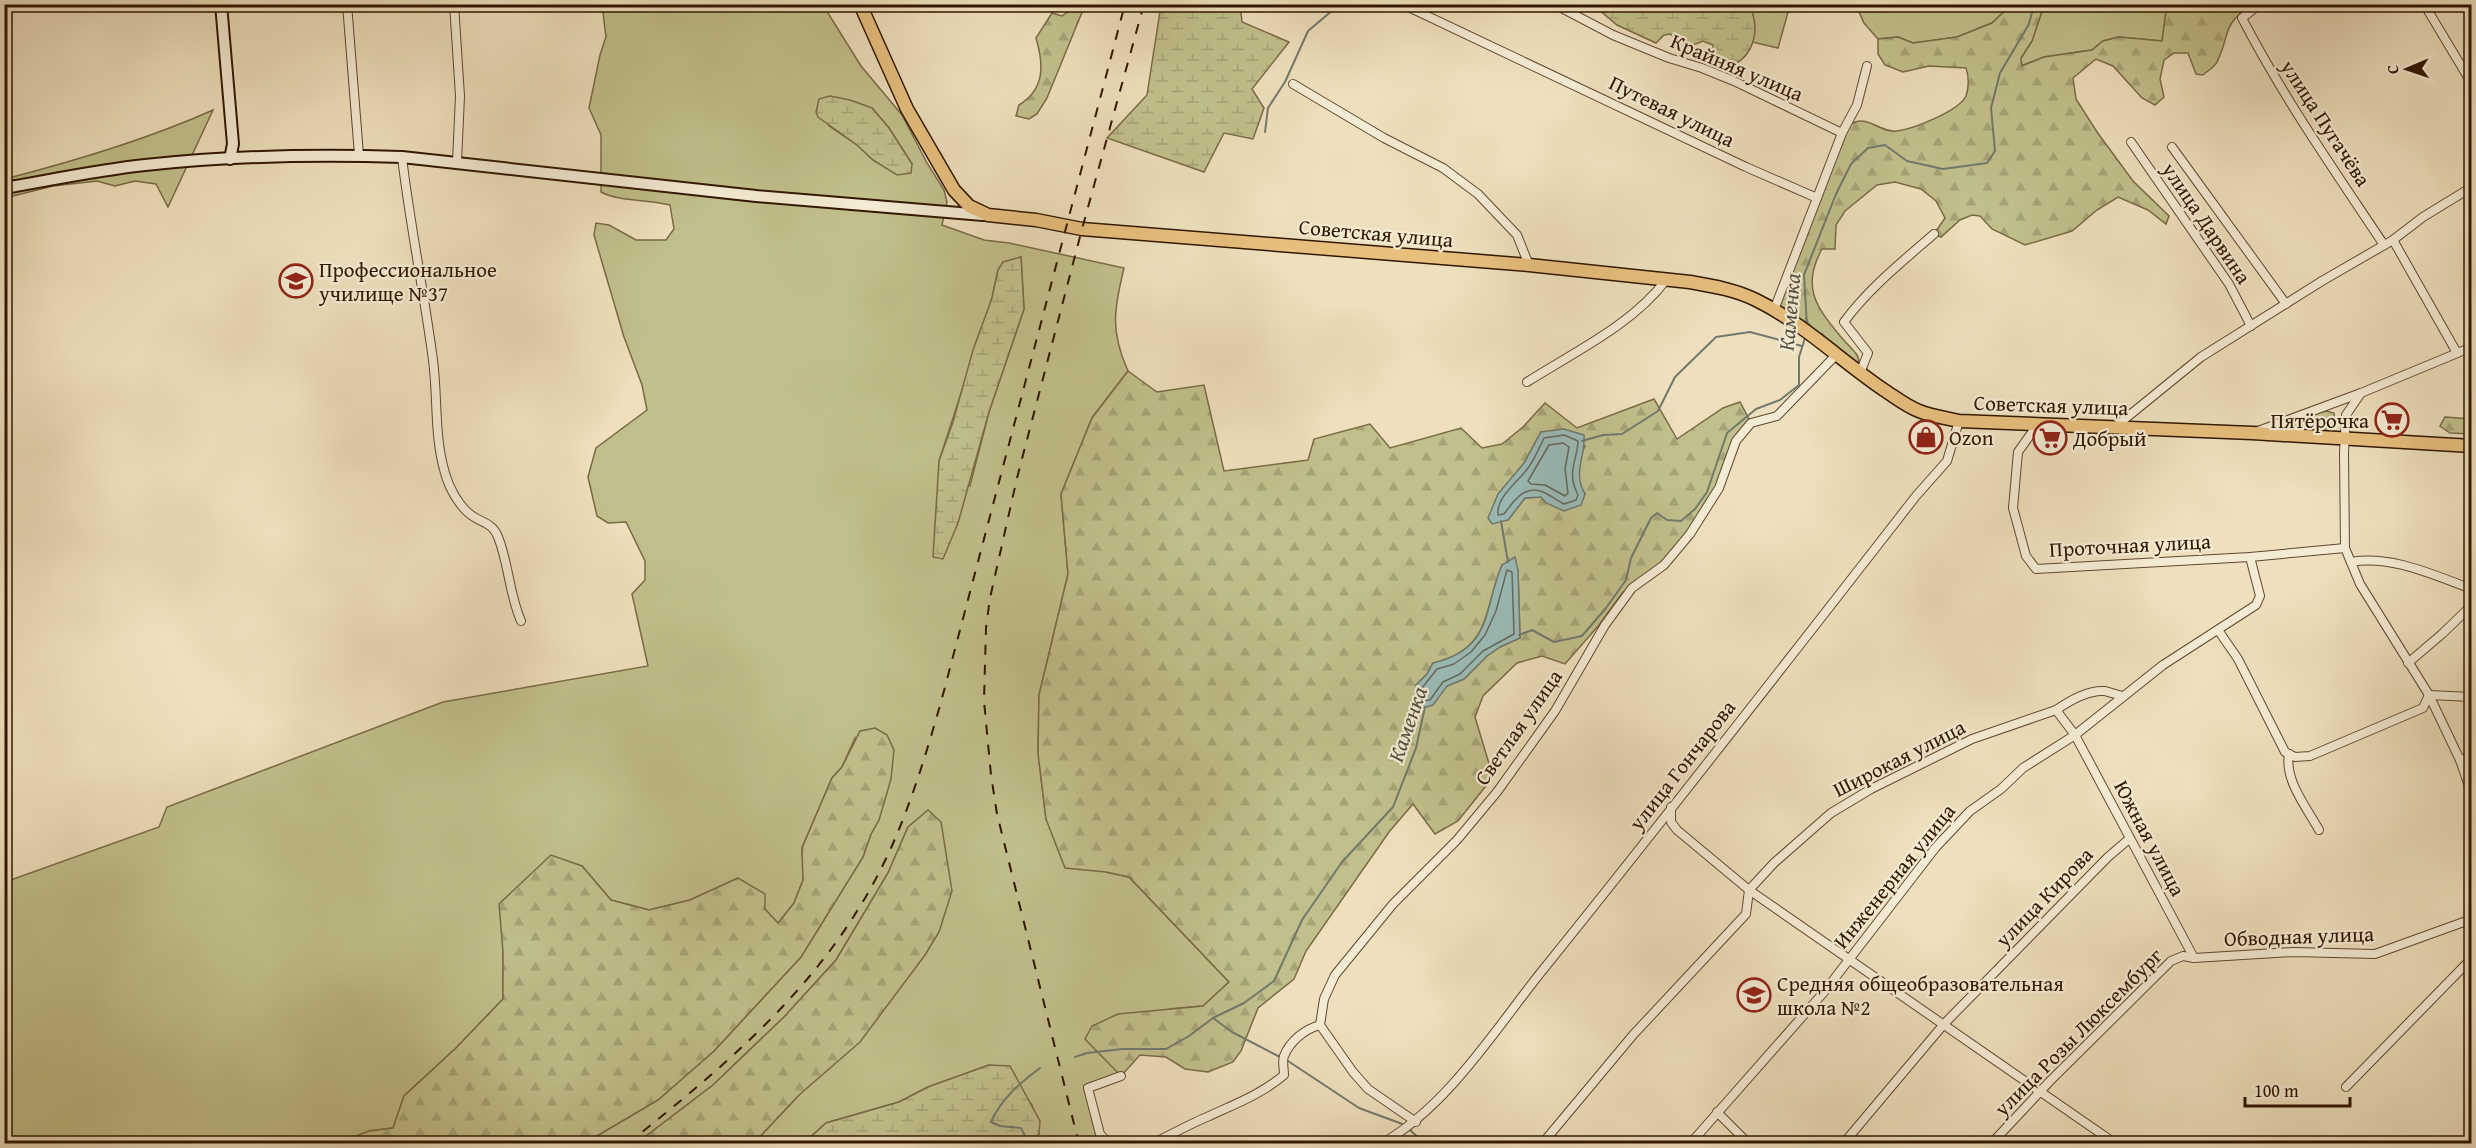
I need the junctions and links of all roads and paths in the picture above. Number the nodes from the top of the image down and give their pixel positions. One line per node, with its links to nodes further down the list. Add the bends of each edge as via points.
1 (222, 4): 17 (street, via 233,144)
2 (347, 4): 15 (street)
3 (454, 4): 18 (street, via 460,96)
4 (860, 4): 22 (main road, via 907,109 954,190 969,206)
5 (1402, 4): 21 (street, Путевая улица)
6 (1554, 4): 12 (street, Крайняя улица, via 1613,35 1734,81)
7 (2260, 4): 25 (street, улица Пугачёва, via 2242,18 2312,138)
8 (2424, 4): 11 (street)
9 (1867, 66): 12 (street, via 1857,105)
10 (1293, 84): 26 (street, via 1443,168 1478,194 1518,235)
11 (2472, 84)
12 (1842, 133): 21 (street)
13 (2131, 142): 30 (street, улица Дарвина, via 2229,284)
14 (2172, 147): 28 (street, улица Дарвина)
15 (359, 155): 16 (street); 17 (street)
16 (402, 157): 18 (street); 48 (street, via 432,357 438,447 446,477 462,508 490,524 498,537)
17 (230, 159): 19 (street, via 143,165)
18 (457, 162): 22 (street, via 756,196)
19 (4, 188)
20 (2472, 188): 24 (street, via 2422,217)
21 (1817, 198): 29 (street)
22 (988, 215): 26 (main road, Советская улица, via 1082,229)
23 (1934, 234): 34 (street, via 1888,273 1844,322 1868,353)
24 (2393, 240): 25 (street); 32 (street)
25 (2384, 244): 28 (street)
26 (1529, 265): 27 (main road, Советская улица)
27 (1666, 280): 29 (main road, Советская улица, via 1742,294); 35 (street, via 1652,298 1623,320)
28 (2286, 304): 30 (street)
29 (1774, 310): 33 (main road, Советская улица)
30 (2251, 326): 39 (street, via 2201,357)
31 (2472, 347): 32 (street, Советская улица)
32 (2457, 353): 36 (street, Советская улица)
33 (1837, 354): 34 (main road, Советская улица); 69 (street, Светлая улица, via 1777,416 1751,423 1736,441 1719,488 1690,534 1664,565 1632,588 1605,625 1555,711 1497,792 1457,840 1393,904 1335,975 1324,999)
34 (1860, 374): 37 (main road, Советская улица, via 1919,411)
35 (1527, 382)
36 (2361, 393): 40 (street, Советская улица); 41 (street, via 2346,415)
37 (1959, 421): 38 (main road, Советская улица); 60 (street, улица Гончарова, via 1947,460)
38 (2038, 424): 39 (main road, Советская улица); 44 (street, Проточная улица, via 2018,452 2013,508 2026,556 2036,569)
39 (2115, 428): 40 (main road, Советская улица)
40 (2252, 434): 41 (main road, Советская улица)
41 (2344, 441): 42 (main road, Советская улица); 43 (street)
42 (2472, 446)
43 (2345, 548): 44 (street, Проточная улица); 45 (street)
44 (2250, 557): 49 (street, via 2260,596 2256,606)
45 (2351, 562): 46 (street, via 2364,560 2412,567); 50 (street)
46 (2472, 590)
47 (2472, 605): 50 (street)
48 (521, 621)
49 (2218, 630): 52 (street, via 2163,664); 56 (street, via 2238,658)
50 (2408, 663): 51 (street)
51 (2429, 695): 53 (street); 56 (street, via 2422,708 2389,723 2310,756); 58 (street)
52 (2123, 696): 54 (street, Широкая улица, via 2104,691 2089,694); 55 (street)
53 (2472, 697)
54 (2056, 710): 55 (street); 63 (street, Широкая улица, via 1972,739 1871,789 1831,813)
55 (2075, 735): 62 (street, Южная улица); 67 (street, Инженерная улица, via 2023,768 1970,811 1936,847)
56 (2289, 754): 61 (street, via 2287,766)
57 (2472, 756): 58 (street)
58 (2460, 760): 59 (street)
59 (2472, 795)
60 (1671, 807): 63 (street, via 1671,822 1677,830); 74 (street, улица Гончарова, via 1459,1076)
61 (2319, 830)
62 (2129, 839): 65 (street, Южная улица); 68 (street, улица Кирова)
63 (1749, 890): 67 (street); 79 (street, Широкая улица, via 1746,914 1633,1035)
64 (2472, 919): 65 (street, Обводная улица, via 2375,954 2292,952)
65 (2194, 958): 72 (street, улица Розы Люксембург, via 2183,956 2171,961)
66 (2472, 958): 71 (street)
67 (1848, 959): 68 (street); 73 (street, Инженерная улица, via 1824,992)
68 (1944, 1024): 72 (street); 82 (street, улица Кирова)
69 (1320, 1025): 74 (street, via 1368,1089); 77 (street, via 1309,1028 1293,1042 1283,1057 1284,1075 1275,1083 1244,1102)
70 (1121, 1076): 76 (street, via 1088,1088 1100,1134)
71 (2346, 1087)
72 (2041, 1090): 83 (street, улица Розы Люксембург); 84 (street)
73 (1717, 1112): 80 (street, Инженерная улица); 81 (street)
74 (1413, 1124): 75 (street, улица Гончарова)
75 (1391, 1141): 78 (street, улица Гончарова)
76 (1109, 1143)
77 (1152, 1143)
78 (1381, 1143)
79 (1542, 1143)
80 (1690, 1143)
81 (1749, 1143)
82 (1843, 1143)
83 (1991, 1143)
84 (2116, 1143)

